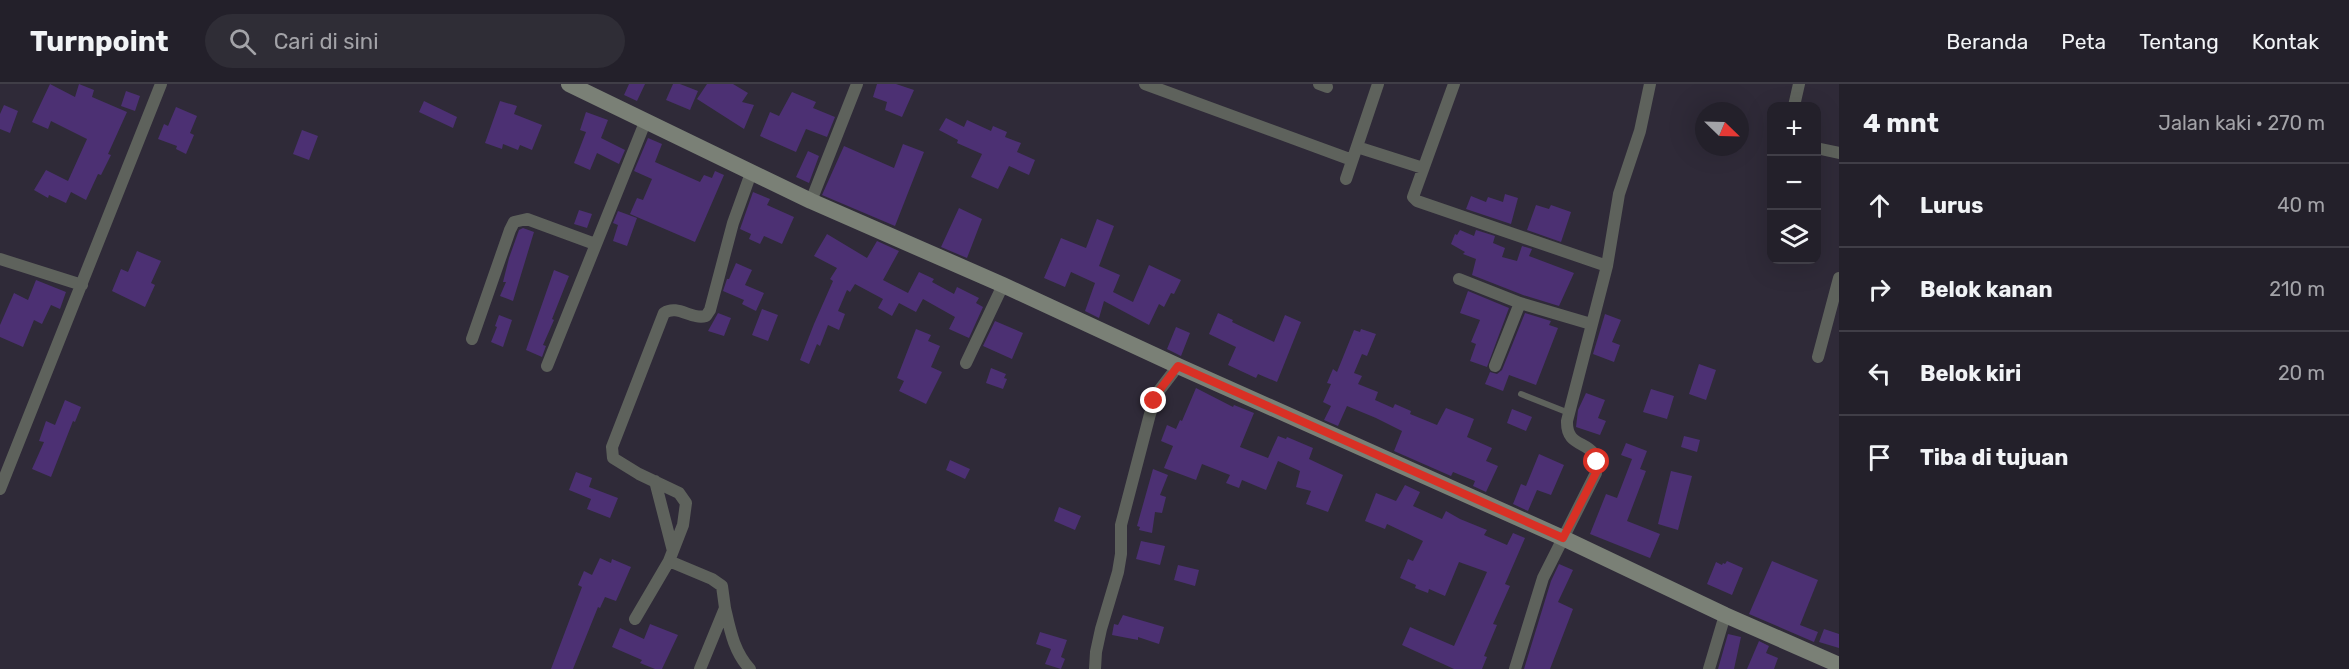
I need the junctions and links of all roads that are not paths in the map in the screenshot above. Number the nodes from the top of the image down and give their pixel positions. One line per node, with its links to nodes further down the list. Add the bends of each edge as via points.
1 (161, 84): 24 (street)
2 (569, 84): 10 (main road)
3 (857, 84): 18 (street)
4 (1378, 84): 11 (street)
5 (1454, 84): 15 (street)
6 (1650, 84): 21 (street, via 1640,131 1619,194)
7 (1799, 84): 9 (street)
8 (1152, 85): 14 (street)
9 (1795, 102)
10 (646, 120): 16 (main road); 19 (street)
11 (1357, 147): 14 (street); 15 (street)
12 (1821, 149): 13 (street)
13 (1839, 153)
14 (1352, 160): 17 (street)
15 (1423, 168): 21 (street, via 1413,197 1417,201)
16 (751, 173): 18 (main road); 36 (street, via 710,310 700,318 670,309 664,313 612,447 613,458)
17 (1346, 179)
18 (811, 201): 25 (main road)
19 (595, 244): 28 (street, via 527,219 514,222); 31 (street)
20 (0, 259): 24 (street)
21 (1607, 266): 27 (street)
22 (1839, 278): 29 (street)
23 (1459, 279): 26 (street)
24 (82, 285): 37 (street)
25 (1003, 285): 30 (street); 32 (main road)
26 (1520, 303): 27 (street); 33 (street)
27 (1591, 324): 35 (street)
28 (472, 339)
29 (1818, 357)
30 (966, 363)
31 (547, 366)
32 (1178, 366): 38 (main road); 46 (street, via 1158,392 1150,414 1119,533 1119,563)
33 (1495, 366)
34 (1521, 394): 35 (lane)
35 (1569, 413): 38 (street, via 1567,432 1592,450 1597,462 1596,473)
36 (655, 481): 39 (street); 39 (street, via 679,493 686,503 683,525)
37 (0, 489)
38 (1563, 538): 41 (main road); 47 (street, via 1542,578)
39 (671, 556): 40 (street, via 722,586); 42 (street)
40 (724, 608): 44 (street); 45 (street, via 732,639)
41 (1725, 615): 43 (main road); 48 (street)
42 (635, 619)
43 (1839, 665)
44 (700, 669)
45 (750, 669)
46 (1095, 669)
47 (1515, 669)
48 (1709, 669)

